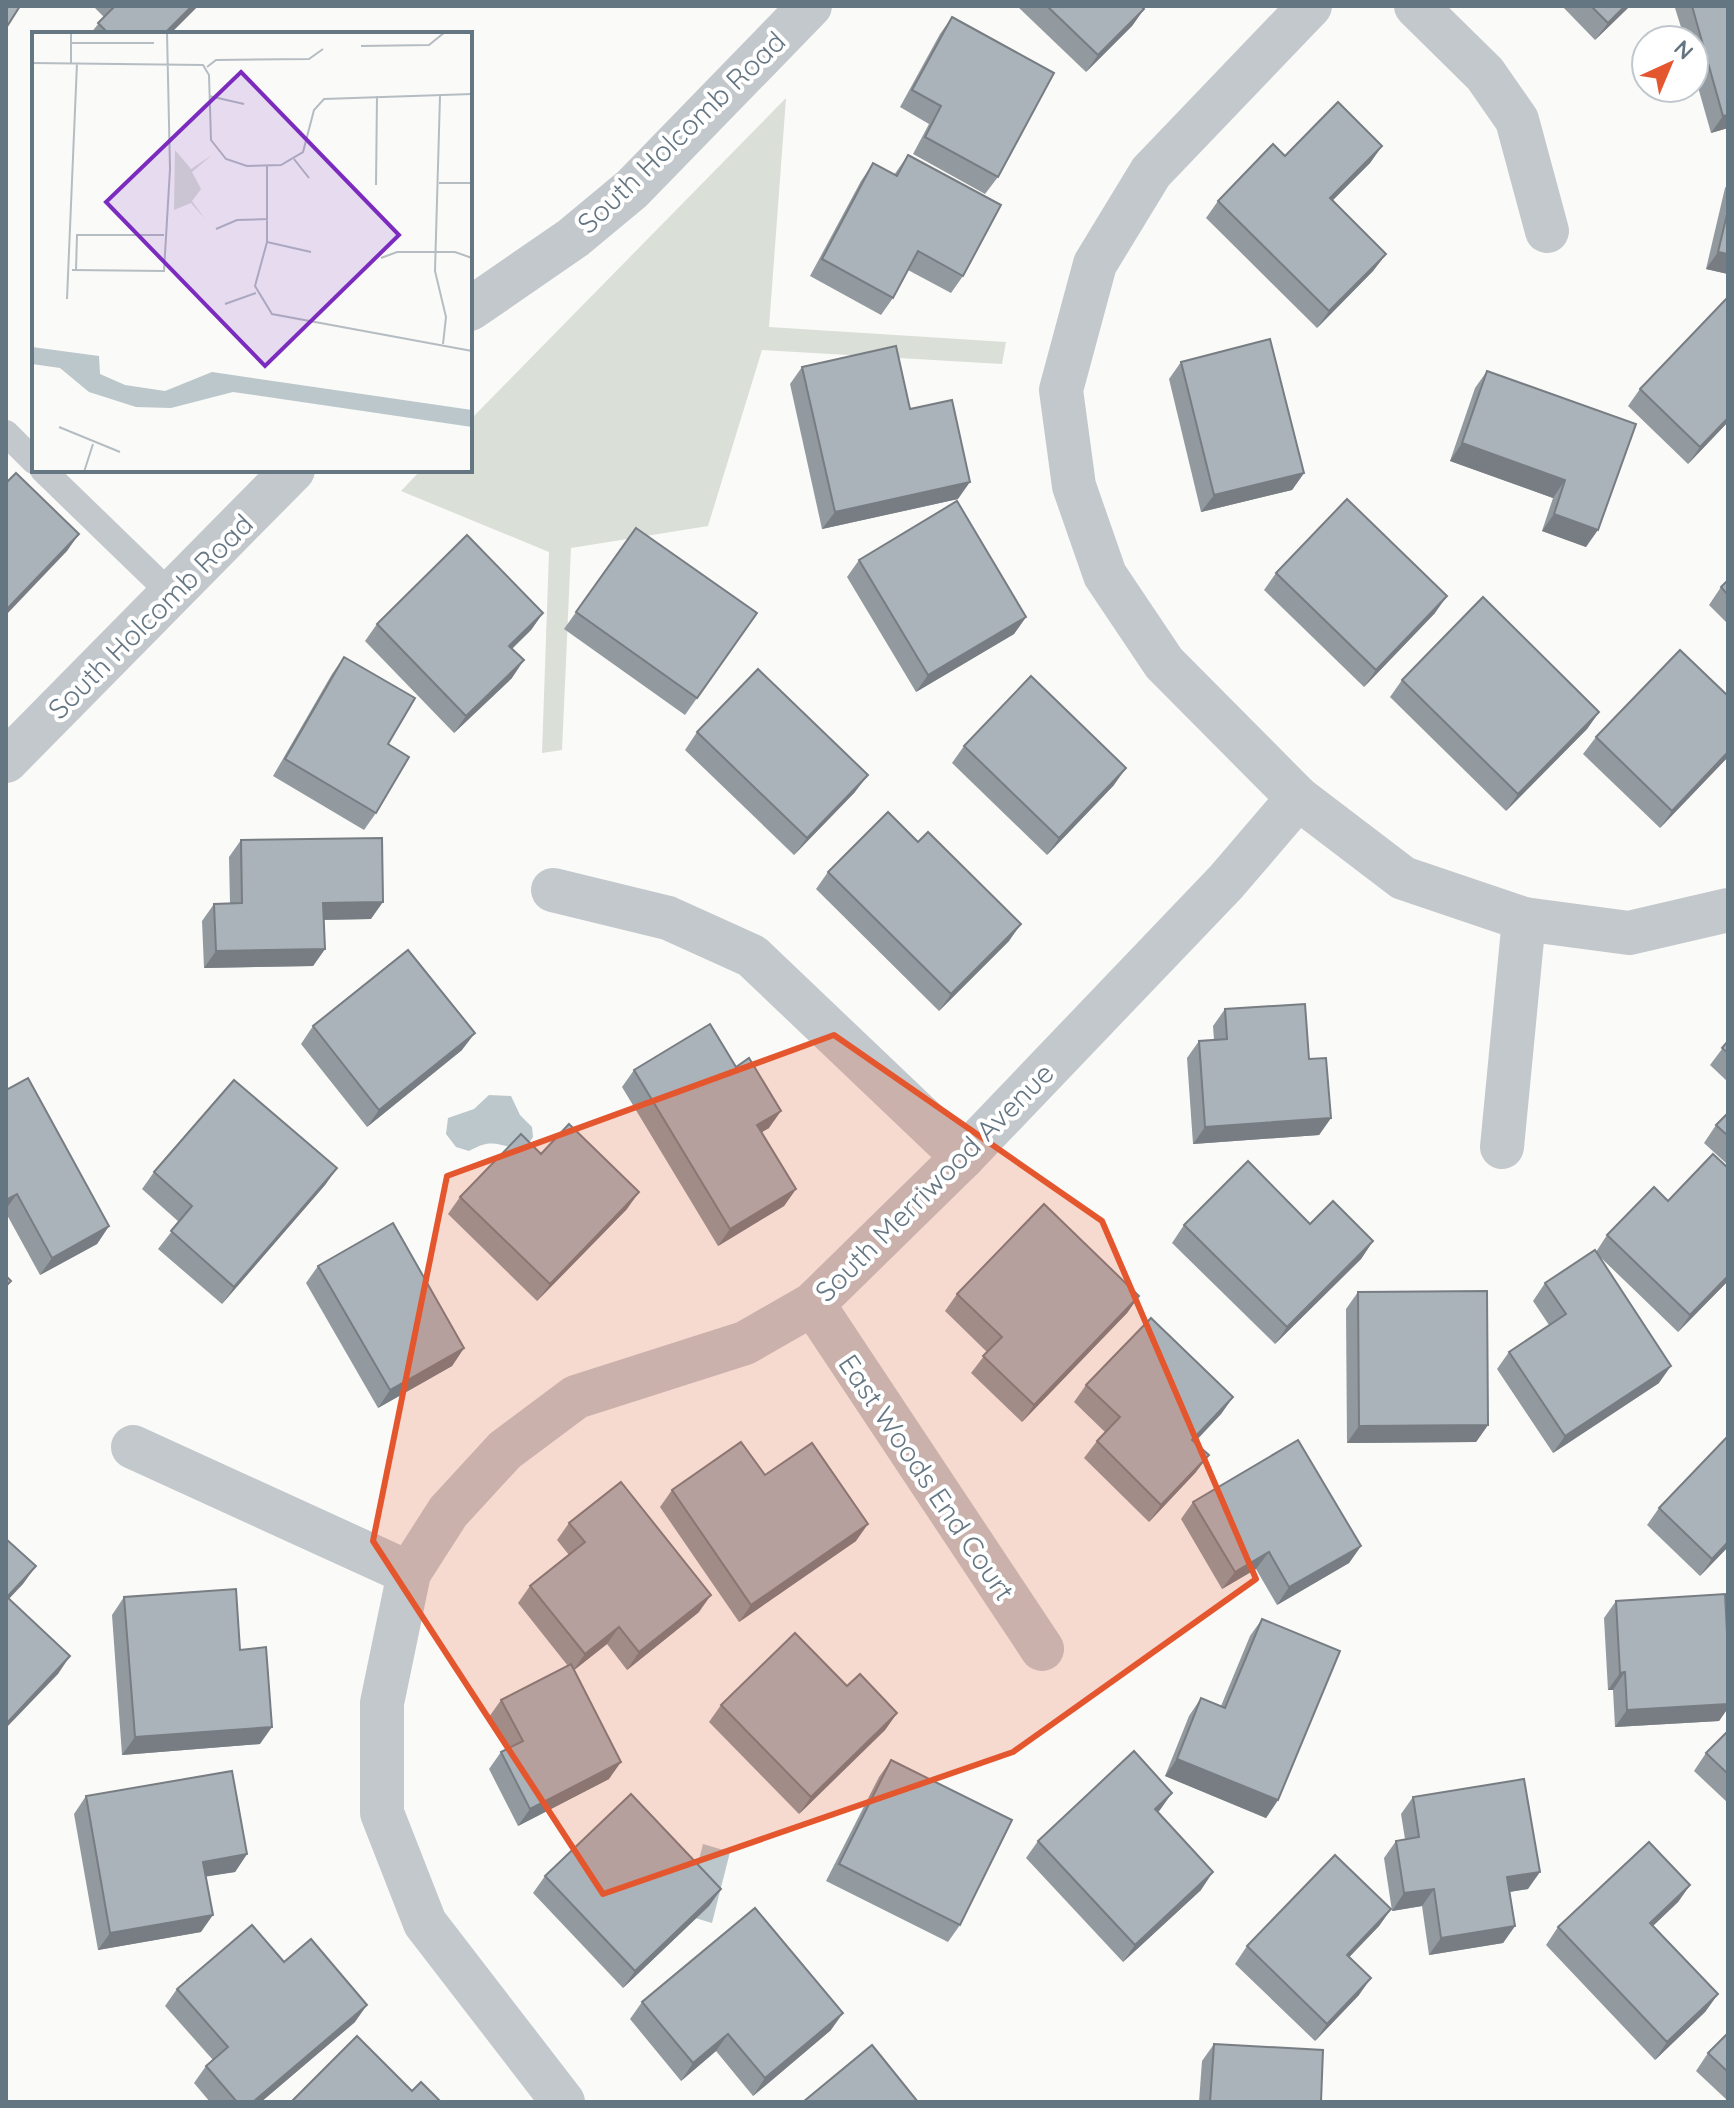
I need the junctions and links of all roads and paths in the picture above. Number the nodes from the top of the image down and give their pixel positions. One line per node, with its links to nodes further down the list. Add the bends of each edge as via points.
1 (810, 6): 5 (street, South Holcomb Road, via 632,189 573,238)
2 (1310, 6): 12 (street, via 1151,172 1095,264 1061,390 1074,486 1105,575 1164,663)
3 (1416, 6): 4 (street, via 1485,74 1517,120)
4 (1547, 231)
5 (472, 308)
6 (6, 433): 7 (lane)
7 (32, 459)
8 (45, 472): 10 (lane)
9 (291, 472): 10 (street, South Holcomb Road)
10 (173, 596): 11 (street, South Holcomb Road)
11 (6, 761)
12 (1298, 798): 15 (street, via 1403,878); 17 (street, South Merriwood Avenue, via 1226,882)
13 (553, 890): 17 (street, via 668,918 752,956)
14 (1728, 910): 15 (street, via 1629,933)
15 (1524, 919): 16 (street)
16 (1502, 1147)
17 (963, 1157): 18 (street, South Merriwood Avenue)
18 (813, 1304): 20 (street, South Merriwood Avenue, via 745,1343 576,1397 505,1450 448,1512); 21 (street, East Woods End Court)
19 (133, 1447): 20 (street)
20 (409, 1573): 22 (street, via 382,1703 382,1813 425,1923)
21 (1042, 1649)
22 (563, 2102)

